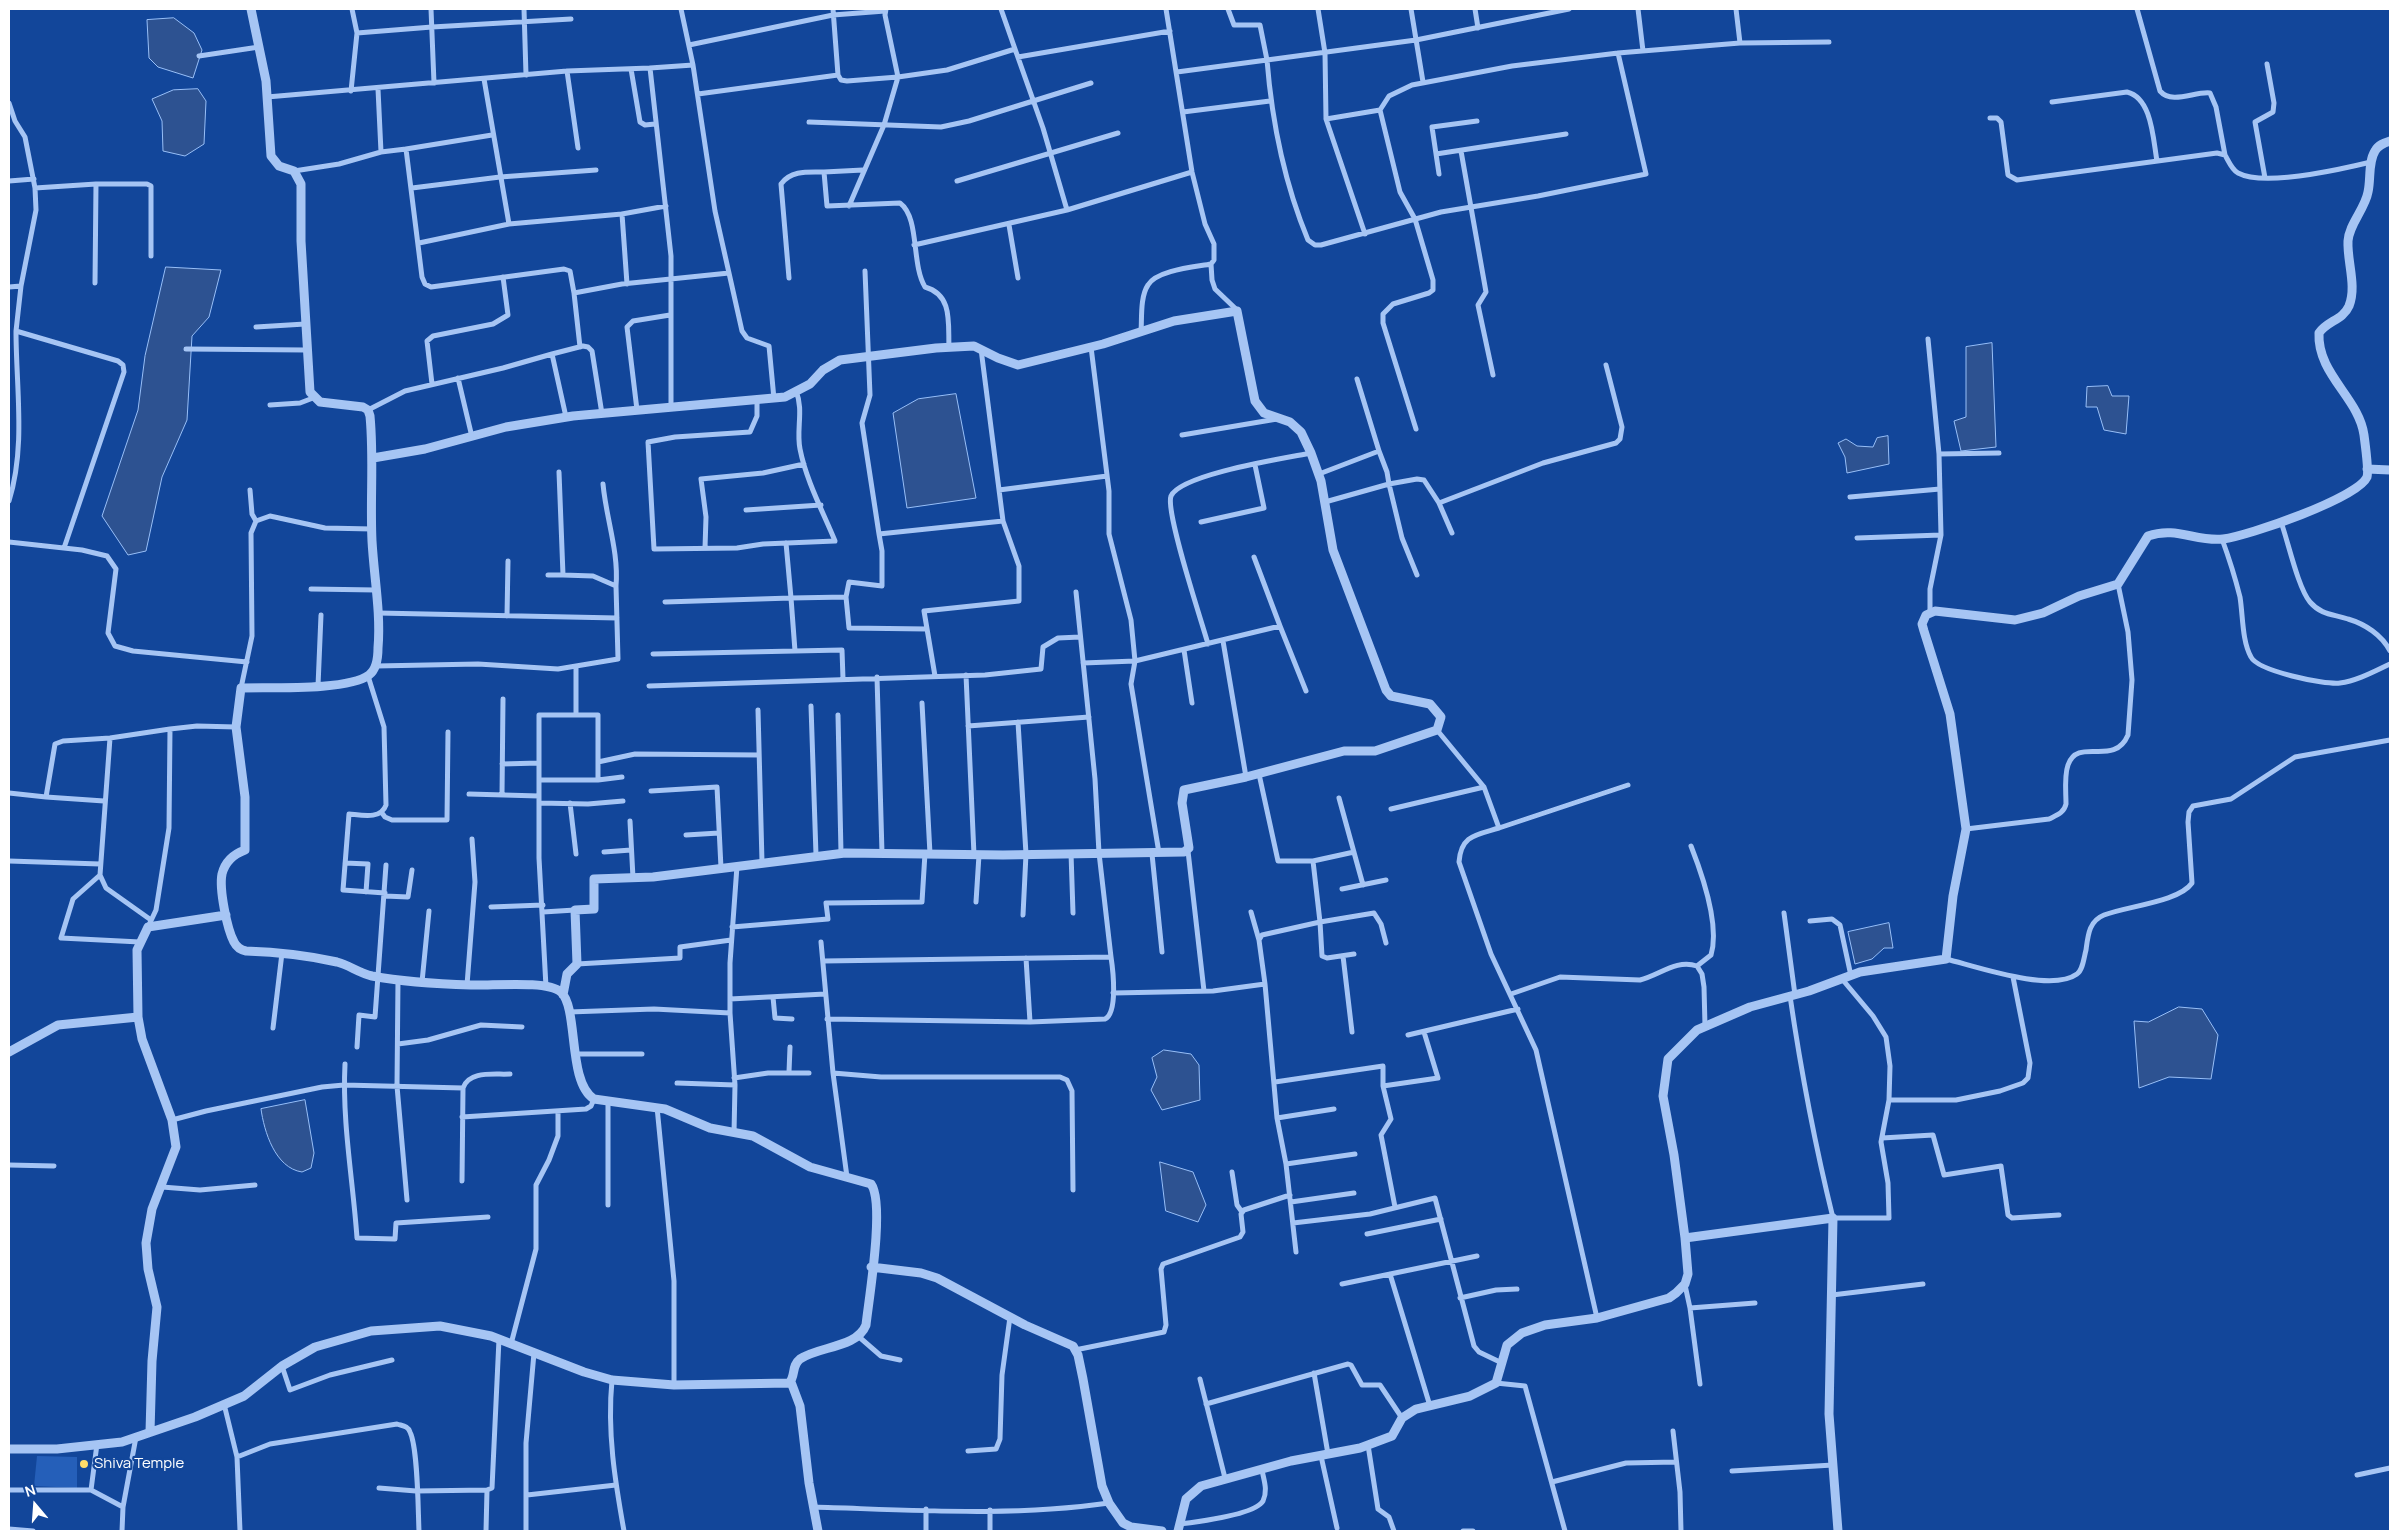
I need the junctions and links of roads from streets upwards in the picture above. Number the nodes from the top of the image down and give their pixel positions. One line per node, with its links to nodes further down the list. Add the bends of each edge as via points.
1 (252, 9): 28 (street)
2 (352, 9): 23 (street)
3 (431, 9): 20 (street)
4 (524, 9): 19 (street)
5 (681, 9): 27 (street)
6 (1001, 9): 29 (street)
7 (1166, 9): 22 (street)
8 (1228, 9): 35 (street, via 1234,25 1260,25)
9 (1318, 9): 32 (street)
10 (1411, 9): 24 (street)
11 (1475, 9): 21 (street)
12 (1569, 9): 21 (street)
13 (1638, 9): 30 (street)
14 (1736, 9): 26 (street)
15 (2137, 9): 75 (street, via 2160,91 2164,96 2172,97 2210,93 2216,107)
16 (885, 10): 17 (street); 44 (street)
17 (833, 12): 27 (street); 43 (street)
18 (570, 19): 19 (street)
19 (525, 22): 20 (street); 42 (street)
20 (432, 27): 23 (street); 47 (street)
21 (1478, 28): 24 (street)
22 (1170, 31): 34 (street); 41 (street)
23 (357, 33): 50 (street)
24 (1416, 40): 32 (street); 46 (street)
25 (1829, 42): 26 (street)
26 (1740, 43): 30 (street)
27 (689, 45): 37 (street)
28 (258, 47): 33 (street); 52 (street)
29 (1015, 49): 34 (street); 44 (street, via 947,70)
30 (1643, 51): 31 (street)
31 (1618, 52): 46 (street); 94 (street, via 1646,174)
32 (1324, 53): 35 (street); 60 (street)
33 (199, 56)
34 (1018, 57): 54 (street)
35 (1267, 60): 41 (street); 53 (street)
36 (2267, 64): 85 (street, via 2273,112 2257,120 2255,126)
37 (693, 65): 39 (street); 51 (street)
38 (631, 68): 39 (street); 40 (street); 63 (street, via 640,122)
39 (650, 68): 63 (street)
40 (567, 71): 42 (street); 69 (street)
41 (1177, 72): 58 (street)
42 (526, 75): 45 (street)
43 (838, 75): 44 (street, via 847,81); 51 (street)
44 (898, 77): 64 (street)
45 (484, 79): 47 (street); 67 (street)
46 (1422, 82): 57 (street, via 1389,96)
47 (434, 83): 49 (street)
48 (1091, 83): 54 (street)
49 (378, 89): 50 (street); 71 (street)
50 (351, 91): 52 (street)
51 (698, 94): 106 (street, via 713,203)
52 (267, 97): 80 (street, via 271,156 279,166)
53 (1270, 100): 58 (street); 100 (street, via 1285,176 1308,240 1321,245)
54 (1034, 101): 64 (street, via 941,127); 73 (street)
55 (2052, 102): 76 (street, via 2127,92 2135,94 2144,105)
56 (9, 103): 86 (street, via 25,137)
57 (1380, 110): 60 (street); 97 (street, via 1400,192)
58 (1183, 112): 82 (street)
59 (1990, 118): 76 (street, via 2001,122 2008,175 2012,179)
60 (1326, 119): 100 (street)
61 (1477, 120): 74 (street, via 1434,126)
62 (809, 122): 64 (street)
63 (655, 124): 92 (street)
64 (884, 125): 79 (street)
65 (1118, 133): 73 (street)
66 (1566, 134): 72 (street)
67 (492, 135): 70 (street); 84 (street)
68 (2390, 141): 77 (street, via 2374,151)
69 (578, 148)
70 (406, 149): 71 (street); 91 (street)
71 (381, 152): 80 (street, via 339,164)
72 (1461, 152): 74 (street); 94 (street)
73 (1050, 153): 88 (street); 95 (street)
74 (1436, 154): 83 (street)
75 (2224, 155): 76 (street, via 2217,153); 85 (street, via 2236,173)
76 (2157, 161)
77 (2371, 162): 85 (street, via 2306,175); 157 (street, via 2368,193 2348,241 2352,285 2349,307 2342,316 2322,329 2318,337 2331,374 2359,417)
78 (596, 170): 84 (street)
79 (863, 170): 81 (street); 93 (street)
80 (294, 171): 118 (street, via 301,184)
81 (824, 172): 93 (street, via 827,206); 108 (street, via 796,173 786,177 781,184)
82 (1192, 172): 95 (street); 104 (street, via 1205,224 1214,244)
83 (1439, 174)
84 (500, 177): 91 (street); 98 (street)
85 (2264, 178)
86 (34, 179): 87 (street); 90 (street)
87 (9, 181)
88 (957, 181)
89 (96, 184): 90 (street); 103 (street, via 151,186); 111 (street)
90 (35, 188): 113 (street, via 36,210)
91 (412, 188): 101 (street)
92 (666, 206): 96 (street); 110 (street)
93 (849, 206): 102 (street, via 900,203 909,214)
94 (1469, 207): 97 (street); 132 (street, via 1486,292 1478,305)
95 (1067, 210): 99 (street)
96 (622, 214): 98 (street); 112 (street)
97 (1415, 219): 100 (street); 147 (street, via 1433,280 1432,290 1420,297 1392,304 1383,314 1383,323)
98 (509, 224): 101 (street)
99 (1009, 225): 102 (street); 109 (street)
100 (1365, 234)
101 (419, 243): 107 (street, via 422,277 431,287)
102 (914, 244): 124 (street, via 919,278 925,287 936,290 943,299)
103 (151, 256)
104 (1211, 264): 116 (street, via 1215,289); 121 (street, via 1169,272 1148,284 1144,294)
105 (865, 270): 130 (street)
106 (729, 273): 110 (street); 138 (street, via 742,331 747,338 769,346)
107 (503, 277): 115 (street, via 570,271); 135 (street, via 508,315 493,324 433,336 427,341)
108 (789, 278)
109 (1018, 278)
110 (672, 280): 112 (street); 117 (street)
111 (96, 283)
112 (627, 284): 115 (street)
113 (21, 286): 114 (street); 120 (street)
114 (9, 287)
115 (574, 293): 123 (street)
116 (1237, 311): 121 (street, via 1174,321); 146 (street, via 1255,401 1264,413)
117 (670, 316): 141 (street); 143 (street, via 633,321 627,327)
118 (305, 324): 119 (street); 128 (street)
119 (256, 328)
120 (16, 331): 168 (street, via 19,438 17,468); 185 (street, via 123,365 124,372)
121 (1141, 332): 125 (street)
122 (1928, 339): 153 (street)
123 (580, 347): 129 (street); 144 (street, via 592,350)
124 (949, 347): 126 (street); 130 (street)
125 (1091, 347): 126 (street, via 1018,365); 161 (street)
126 (981, 348): 166 (street)
127 (186, 349): 128 (street)
128 (306, 350): 137 (street, via 308,383)
129 (552, 354): 133 (street); 145 (street)
130 (868, 357): 136 (street, via 840,360); 179 (street, via 870,394 862,423)
131 (1606, 365): 170 (street, via 1622,427 1620,440 1544,463)
132 (1493, 374)
133 (458, 378): 135 (street); 149 (street)
134 (1357, 379): 150 (street)
135 (432, 384): 142 (street, via 405,391)
136 (796, 391): 138 (street); 155 (street, via 800,404 798,437)
137 (313, 398): 140 (street, via 300,403); 142 (street)
138 (774, 399): 139 (street)
139 (757, 401): 141 (street); 186 (street, via 758,416 750,432 648,442 654,549)
140 (270, 405)
141 (671, 407): 143 (street)
142 (368, 410): 154 (street)
143 (637, 410): 144 (street)
144 (602, 414): 145 (street)
145 (566, 417): 149 (street, via 506,427)
146 (1280, 419): 148 (street); 151 (street, via 1290,422 1301,432)
147 (1416, 429)
148 (1182, 435)
149 (472, 437): 154 (street)
150 (1379, 451): 160 (street); 163 (street, via 1388,472)
151 (1311, 453): 156 (street); 160 (street)
152 (1999, 453): 153 (street)
153 (1939, 454): 164 (street)
154 (373, 458): 177 (street)
155 (804, 464): 171 (street); 186 (street, via 763,473 701,478 706,517)
156 (1256, 465): 175 (street, via 1264,508); 209 (street, via 1200,477 1177,489 1171,496 1170,506 1178,539)
157 (2367, 469): 158 (street); 176 (street, via 2368,476 2359,488)
158 (2390, 470)
159 (559, 472): 190 (street)
160 (1318, 474): 169 (street)
161 (1107, 476): 166 (street); 214 (street, via 1109,534 1131,620)
162 (603, 484): 193 (street, via 616,559)
163 (1388, 484): 169 (street); 170 (street, via 1424,480); 191 (street, via 1402,538)
164 (1940, 489): 167 (street); 180 (street)
165 (250, 490): 173 (street, via 252,514)
166 (999, 490): 174 (street)
167 (1850, 497)
168 (9, 501)
169 (1325, 502): 241 (street, via 1333,550 1386,690 1391,696 1430,704 1441,717)
170 (1439, 503): 178 (street)
171 (821, 505): 172 (street); 184 (street, via 835,541)
172 (746, 510)
173 (256, 521): 177 (street, via 270,516 325,528); 215 (street, via 251,533 252,636)
174 (1003, 521): 179 (street); 206 (street, via 1019,566 1019,601 924,611)
175 (1201, 522)
176 (2282, 522): 182 (street); 212 (street, via 2309,601 2323,613 2348,619 2373,631 2386,642)
177 (372, 529): 195 (street)
178 (1452, 533)
179 (879, 534): 197 (street, via 882,586 849,582)
180 (1941, 535): 181 (street); 201 (street, via 1930,589)
181 (1857, 538)
182 (2222, 539): 192 (street, via 2168,531 2148,536); 217 (street, via 2236,583 2248,649 2257,664 2332,683 2348,681)
183 (9, 542): 185 (street)
184 (786, 543): 186 (street); 198 (street)
185 (64, 548): 215 (street, via 107,556 114,562 116,569 108,633 115,646 133,651)
186 (705, 548)
187 (1254, 557): 205 (street)
188 (508, 561): 203 (street)
189 (548, 575): 190 (street)
190 (563, 575): 193 (street, via 593,576)
191 (1417, 575)
192 (2118, 584): 201 (street, via 2080,596 2043,613 2015,620); 271 (street, via 2128,632 2132,680 2128,736 2124,744 2110,752 2087,751 2072,758 2067,766 2066,804 2060,814)
193 (616, 586): 204 (street)
194 (311, 590): 195 (street)
195 (376, 590): 200 (street)
196 (1076, 592): 207 (street)
197 (846, 597): 198 (street); 206 (street, via 849,628)
198 (791, 598): 199 (street); 211 (street)
199 (665, 602)
200 (378, 613): 203 (street); 218 (street)
201 (1930, 613): 271 (street, via 1923,618 1922,624 1950,714)
202 (321, 615): 225 (street)
203 (507, 616): 204 (street)
204 (617, 618): 219 (street, via 618,658)
205 (1280, 626): 208 (street); 228 (street)
206 (927, 629): 222 (street)
207 (1080, 636): 216 (street); 220 (street, via 1058,638 1043,647 1041,670)
208 (1223, 641): 209 (street); 251 (street)
209 (1208, 644): 210 (street)
210 (1184, 650): 214 (street); 231 (street)
211 (795, 651): 213 (street); 224 (street, via 842,650)
212 (2390, 651)
213 (653, 654)
214 (1135, 661): 216 (street); 282 (street, via 1131,684)
215 (247, 662): 227 (street)
216 (1083, 662): 236 (street)
217 (2390, 664)
218 (376, 666): 219 (street, via 478,664 541,670); 221 (street)
219 (576, 668): 234 (street)
220 (966, 675): 222 (street); 238 (street)
221 (368, 676): 225 (street); 268 (street, via 384,726 386,805)
222 (935, 676): 223 (street)
223 (877, 677): 224 (street); 281 (street)
224 (843, 679): 226 (street)
225 (318, 686): 227 (street)
226 (649, 686)
227 (241, 688): 239 (street)
228 (1306, 691)
229 (503, 699): 247 (street)
230 (922, 703): 284 (street)
231 (1192, 703)
232 (811, 706): 288 (street)
233 (758, 710): 245 (street)
234 (576, 714): 246 (street, via 598,715); 248 (street, via 539,715)
235 (838, 716): 280 (street)
236 (1089, 717): 237 (street); 287 (street)
237 (1018, 722): 238 (street); 285 (street)
238 (968, 726): 289 (street)
239 (236, 727): 240 (street); 315 (street, via 245,798 245,850 228,861 222,874)
240 (170, 729): 243 (street); 319 (street, via 169,828 156,910)
241 (1438, 730): 249 (street, via 1375,751 1344,751); 255 (street)
242 (448, 732): 268 (street, via 447,820 392,820)
243 (110, 738): 261 (street, via 63,740 55,744); 264 (street)
244 (2390, 740): 337 (street, via 2295,757 2231,799 2193,806 2188,822 2192,882 2187,890 2127,907 2095,921 2089,930 2085,956 2076,975 2055,980)
245 (759, 755): 246 (street, via 636,754); 292 (street)
246 (598, 762): 253 (street)
247 (502, 764): 248 (street); 259 (street)
248 (539, 764): 252 (street)
249 (1259, 774): 251 (street); 291 (street, via 1278,861)
250 (622, 777): 253 (street)
251 (1246, 777): 277 (street, via 1184,790 1182,803)
252 (539, 780): 253 (street); 260 (street)
253 (598, 780)
254 (1628, 784): 270 (street)
255 (1484, 787): 267 (street); 270 (street)
256 (651, 791): 272 (street, via 717,787)
257 (9, 793): 261 (street)
258 (469, 794): 259 (street)
259 (502, 795): 260 (street)
260 (539, 796): 265 (street)
261 (46, 798): 264 (street)
262 (1339, 798): 279 (street)
263 (623, 800): 266 (street)
264 (104, 801): 294 (street)
265 (539, 803): 266 (street); 307 (street)
266 (570, 803): 283 (street)
267 (1391, 810)
268 (382, 813): 293 (street, via 349,814)
269 (630, 821): 276 (street)
270 (1498, 828): 347 (street, via 1466,840 1460,850 1459,862 1491,954)
271 (1966, 829): 332 (street, via 1953,896)
272 (719, 833): 273 (street); 297 (street)
273 (686, 835)
274 (472, 839): 342 (street, via 475,882)
275 (1691, 846): 335 (street, via 1710,909 1712,935 1710,955)
276 (631, 850): 278 (street); 300 (street)
277 (1188, 851): 282 (street); 344 (street)
278 (604, 852)
279 (1354, 852): 291 (street); 302 (street)
280 (841, 853): 281 (street); 288 (street)
281 (882, 853): 284 (street)
282 (1155, 853): 287 (street); 327 (street)
283 (576, 854)
284 (927, 854): 289 (street); 320 (street, via 922,902 826,903 828,919)
285 (1026, 854): 286 (street); 289 (street); 316 (street)
286 (1071, 854): 287 (street); 313 (street)
287 (1099, 854): 331 (street)
288 (816, 855): 292 (street)
289 (977, 855): 306 (street)
290 (9, 861): 294 (street)
291 (1313, 861): 318 (street)
292 (762, 862): 296 (street)
293 (346, 863): 304 (street, via 368,864); 304 (street, via 343,890)
294 (100, 864): 299 (street)
295 (386, 865): 305 (street)
296 (737, 866): 297 (street); 320 (street)
297 (721, 868): 300 (street)
298 (412, 870): 305 (street, via 408,897)
299 (100, 875): 319 (street, via 106,888); 323 (street, via 73,899 61,938)
300 (633, 878): 309 (street, via 594,879 594,909)
301 (1386, 880): 302 (street)
302 (1363, 885): 303 (street)
303 (1342, 889)
304 (366, 892): 305 (street)
305 (385, 894): 336 (street)
306 (976, 902)
307 (543, 905): 308 (street); 311 (street)
308 (491, 908)
309 (575, 910): 311 (street); 334 (street)
310 (429, 911): 340 (street)
311 (543, 912): 343 (street)
312 (1251, 912): 322 (street)
313 (1074, 913)
314 (1784, 913): 350 (street, via 1795,995)
315 (226, 915): 319 (street); 326 (street, via 233,941 239,948)
316 (1023, 915)
317 (1810, 921): 338 (street, via 1832,920 1840,925)
318 (1320, 922): 322 (street, via 1262,935); 325 (street, via 1374,913); 329 (street, via 1322,956)
319 (150, 924): 323 (street)
320 (732, 927): 321 (street)
321 (731, 940): 334 (street, via 680,947 680,958); 351 (street)
322 (1259, 940): 341 (street)
323 (140, 942): 355 (street, via 137,950)
324 (821, 942): 333 (street)
325 (1386, 943)
326 (282, 952): 336 (street, via 336,962); 361 (street)
327 (1162, 952)
328 (1354, 954): 329 (street)
329 (1343, 956): 362 (street)
330 (1026, 958): 331 (street); 333 (street); 358 (street)
331 (1111, 958): 345 (street, via 1115,982)
332 (1946, 959): 337 (street); 338 (street, via 1860,972)
333 (822, 961): 346 (street)
334 (577, 964): 348 (street, via 568,974)
335 (1697, 966): 347 (street, via 1682,963 1640,980 1560,977); 359 (street, via 1704,987)
336 (378, 977): 339 (street); 366 (street, via 375,1016 359,1015)
337 (2013, 977): 385 (street, via 2030,1063 2028,1078 2000,1091 1956,1100)
338 (1846, 978): 350 (street); 385 (street, via 1886,1037 1890,1066)
339 (398, 979): 340 (street); 365 (street)
340 (422, 982): 342 (street)
341 (1265, 984): 344 (street, via 1240,989); 377 (street)
342 (468, 985): 343 (street)
343 (546, 987): 348 (street, via 554,988)
344 (1204, 990): 345 (street)
345 (1113, 993): 358 (street, via 1110,1014 1105,1019)
346 (825, 994): 349 (street); 357 (street)
347 (1511, 994): 352 (street)
348 (563, 995): 353 (street)
349 (773, 996): 351 (street); 356 (street, via 775,1018)
350 (1790, 996): 359 (street, via 1750,1007); 415 (street, via 1807,1099)
351 (730, 999): 354 (street)
352 (1518, 1009): 363 (street); 433 (street, via 1536,1050)
353 (569, 1012): 354 (street, via 654,1009); 369 (street)
354 (730, 1013): 376 (street)
355 (138, 1017): 368 (street, via 58,1025); 392 (street, via 142,1039)
356 (792, 1019)
357 (828, 1019): 358 (street); 374 (street)
358 (1030, 1022)
359 (1705, 1026): 418 (street, via 1668,1060 1663,1096)
360 (522, 1027): 365 (street, via 481,1025 428,1040)
361 (273, 1028)
362 (1352, 1032)
363 (1424, 1032): 364 (street); 382 (street, via 1438,1078)
364 (1408, 1035)
365 (398, 1044): 381 (street)
366 (358, 1047)
367 (790, 1047): 372 (street)
368 (9, 1052)
369 (575, 1054): 370 (street); 384 (street, via 583,1086)
370 (642, 1054)
371 (345, 1064): 379 (street)
372 (790, 1072): 373 (street); 376 (street)
373 (809, 1073)
374 (833, 1073): 400 (street); 404 (street, via 881,1077 1060,1077 1067,1080 1072,1091)
375 (510, 1074): 383 (street, via 474,1076)
376 (734, 1078): 380 (street)
377 (1275, 1082): 382 (street, via 1383,1066); 391 (street)
378 (678, 1083): 380 (street)
379 (344, 1085): 381 (street); 392 (street, via 238,1104); 413 (street, via 357,1238 395,1240 396,1223)
380 (735, 1085): 393 (street)
381 (397, 1086): 383 (street); 407 (street)
382 (1383, 1086): 410 (street, via 1391,1119 1381,1135)
383 (463, 1088): 390 (street)
384 (594, 1099): 386 (street); 389 (street, via 586,1109)
385 (1889, 1100): 394 (street)
386 (608, 1102): 387 (street); 409 (street)
387 (657, 1107): 393 (street, via 704,1127); 449 (street, via 674,1281)
388 (1334, 1109): 391 (street)
389 (558, 1111): 390 (street); 436 (street, via 558,1136 536,1185 536,1249)
390 (462, 1116): 401 (street)
391 (1277, 1118): 396 (street)
392 (172, 1120): 403 (street, via 176,1147)
393 (734, 1132): 400 (street, via 753,1136 810,1167)
394 (1882, 1138): 412 (street, via 1933,1135 1944,1175 2000,1166 2008,1215 2012,1218); 415 (street, via 1889,1218)
395 (1355, 1154): 396 (street)
396 (1286, 1164): 406 (street)
397 (9, 1166): 398 (street)
398 (54, 1166)
399 (1232, 1172): 411 (street, via 1237,1206)
400 (847, 1176): 422 (street, via 867,1181 876,1193 878,1214)
401 (462, 1181)
402 (255, 1185): 403 (street, via 200,1190)
403 (162, 1187): 455 (street, via 152,1208 146,1242 157,1307)
404 (1073, 1190)
405 (1354, 1193): 408 (street)
406 (1290, 1195): 408 (street); 411 (street)
407 (408, 1200)
408 (1291, 1202): 416 (street)
409 (608, 1205)
410 (1395, 1208): 414 (street, via 1435,1198); 416 (street)
411 (1242, 1212): 437 (street, via 1243,1232 1240,1237 1161,1266 1164,1332)
412 (2059, 1215)
413 (488, 1217)
414 (1441, 1218): 417 (street); 421 (street)
415 (1833, 1218): 418 (street); 428 (street)
416 (1293, 1223): 419 (street)
417 (1366, 1234)
418 (1685, 1238): 425 (street, via 1688,1274)
419 (1296, 1252)
420 (1477, 1256): 421 (street)
421 (1452, 1261): 423 (street); 429 (street)
422 (871, 1267): 432 (street, via 937,1278); 434 (street, via 866,1324)
423 (1390, 1274): 424 (street); 452 (street)
424 (1342, 1284)
425 (1684, 1284): 431 (street); 433 (street, via 1669,1298)
426 (1924, 1284): 428 (street)
427 (1517, 1289): 429 (street)
428 (1832, 1295): 464 (street, via 1829,1414)
429 (1460, 1298): 441 (street, via 1474,1346 1479,1352)
430 (1755, 1303): 431 (street)
431 (1690, 1308): 448 (street)
432 (1010, 1317): 437 (street, via 1073,1346); 460 (street, via 1002,1376 1000,1439 996,1449)
433 (1597, 1318): 441 (street, via 1545,1325 1522,1333 1507,1345)
434 (858, 1336): 440 (street, via 881,1356); 446 (street, via 801,1358 793,1368)
435 (499, 1339): 436 (street); 442 (street, via 440,1326 371,1331 314,1347); 475 (street, via 492,1488)
436 (511, 1344): 438 (street)
437 (1075, 1350): 478 (street, via 1102,1486)
438 (534, 1353): 445 (street); 477 (street, via 526,1444)
439 (392, 1360): 442 (street, via 330,1375 290,1390)
440 (900, 1360)
441 (1502, 1362): 447 (street)
442 (282, 1366): 450 (street, via 244,1396)
443 (1314, 1373): 451 (street); 453 (street, via 1351,1365 1362,1385 1384,1388); 461 (street)
444 (1200, 1379): 451 (street)
445 (612, 1380): 449 (street); 471 (street, via 610,1440)
446 (791, 1382): 449 (street); 480 (street, via 800,1406)
447 (1496, 1382): 452 (street, via 1470,1396); 470 (street, via 1525,1386)
448 (1700, 1384)
449 (674, 1385)
450 (224, 1404): 455 (street); 462 (street)
451 (1206, 1404): 469 (street)
452 (1430, 1406): 453 (street, via 1416,1409)
453 (1402, 1418): 458 (street, via 1392,1436)
454 (1673, 1431): 463 (street)
455 (150, 1432): 456 (street)
456 (136, 1437): 457 (street, via 122,1442); 479 (street)
457 (96, 1444): 459 (street, via 57,1449); 474 (street)
458 (1368, 1445): 461 (street); 497 (street, via 1378,1509 1390,1517)
459 (9, 1449)
460 (968, 1451)
461 (1324, 1455): 466 (street); 484 (street)
462 (237, 1457): 476 (street, via 270,1444 397,1424 411,1432); 488 (street)
463 (1676, 1462): 470 (street, via 1626,1463); 501 (street)
464 (1833, 1465): 467 (street); 502 (street)
465 (2390, 1468): 468 (street)
466 (1262, 1470): 469 (street); 483 (street, via 1266,1490 1262,1503 1252,1509)
467 (1732, 1471)
468 (2357, 1475)
469 (1225, 1478): 483 (street, via 1201,1486 1186,1499)
470 (1552, 1482): 500 (street)
471 (616, 1485): 477 (street); 492 (street)
472 (379, 1488): 476 (street)
473 (9, 1490): 474 (street)
474 (91, 1490): 479 (street)
475 (487, 1490): 476 (street); 490 (street)
476 (416, 1491): 489 (street)
477 (527, 1495): 491 (street)
478 (1109, 1503): 482 (street, via 1077,1508); 496 (street, via 1123,1523)
479 (124, 1507): 487 (street)
480 (814, 1507): 481 (street); 493 (street)
481 (926, 1509): 482 (street); 494 (street)
482 (990, 1510): 495 (street)
483 (1179, 1528)
484 (1337, 1528)
485 (9, 1529): 486 (street)
486 (34, 1531)
487 (122, 1531)
488 (240, 1531)
489 (419, 1531)
490 (486, 1531)
491 (526, 1531)
492 (624, 1531)
493 (818, 1531)
494 (926, 1531)
495 (990, 1531)
496 (1162, 1531)
497 (1394, 1531)
498 (1462, 1531): 499 (street)
499 (1473, 1531)
500 (1565, 1531)
501 (1681, 1531)
502 (1838, 1531)

